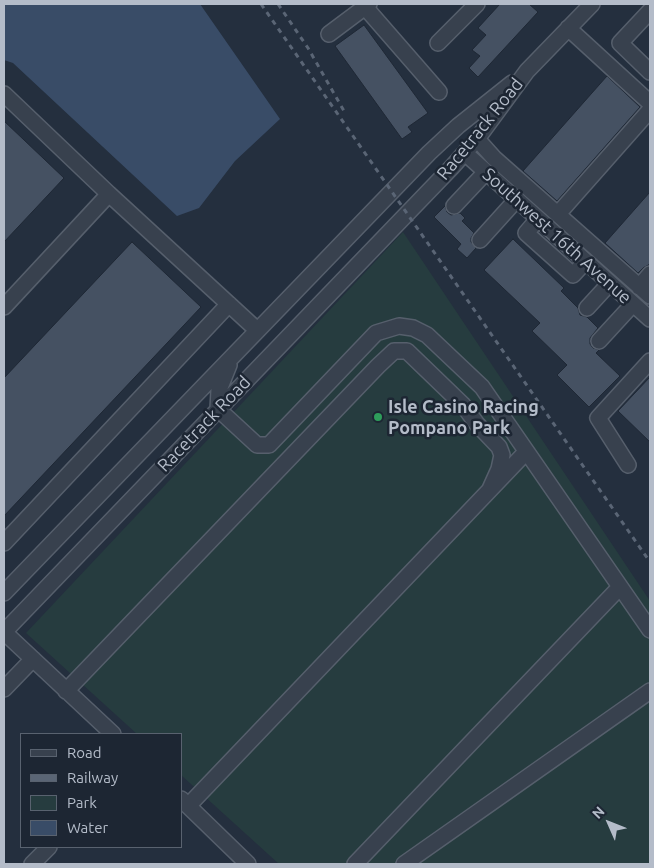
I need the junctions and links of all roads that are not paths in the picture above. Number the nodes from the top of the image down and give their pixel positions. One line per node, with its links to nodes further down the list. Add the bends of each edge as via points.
1 (477, 4): 7 (street)
2 (592, 4): 5 (street)
3 (367, 5): 6 (street); 10 (street)
4 (650, 11): 9 (street, via 620,43)
5 (568, 28): 8 (street); 12 (street)
6 (329, 34)
7 (438, 44)
8 (527, 71): 14 (street, Racetrack Road); 30 (street, Racetrack Road, via 443,139)
9 (650, 72)
10 (439, 92)
11 (4, 94): 17 (street)
12 (650, 104)
13 (650, 110): 20 (street)
14 (477, 139): 15 (street, Racetrack Road); 20 (street)
15 (465, 153): 16 (street, Southwest 16th Avenue); 34 (street, Racetrack Road)
16 (486, 173): 18 (street, Southwest 16th Avenue); 19 (street)
17 (110, 194): 25 (street); 27 (street)
18 (516, 199): 21 (street); 23 (street, Southwest 16th Avenue)
19 (454, 206)
20 (558, 214): 24 (street)
21 (480, 240)
22 (650, 274): 24 (street)
23 (609, 284): 26 (street, Southwest 16th Avenue); 28 (street)
24 (645, 291)
25 (229, 304): 30 (street); 38 (street)
26 (633, 304): 29 (street, Southwest 16th Avenue); 31 (street)
27 (4, 306)
28 (587, 308)
29 (650, 319)
30 (258, 330): 32 (street, Racetrack Road)
31 (599, 341)
32 (232, 357): 34 (street, via 219,390); 40 (street, Racetrack Road)
33 (650, 361): 36 (street, via 598,418)
34 (218, 409): 35 (street, via 257,445 269,445 376,333 399,326 427,335 482,387); 42 (street, Racetrack Road)
35 (526, 452): 37 (street); 39 (street)
36 (628, 464)
37 (490, 490): 45 (street, via 502,455 499,447 464,405 407,351 394,351); 48 (street)
38 (4, 543)
39 (620, 587): 41 (street); 52 (street)
40 (4, 593)
41 (650, 630)
42 (4, 632): 43 (street)
43 (33, 659): 44 (street); 45 (street)
44 (4, 689)
45 (66, 691): 47 (street)
46 (650, 691): 53 (street)
47 (112, 733)
48 (185, 802): 51 (street)
49 (48, 848): 50 (street)
50 (32, 864)
51 (248, 864)
52 (355, 864)
53 (404, 864)

